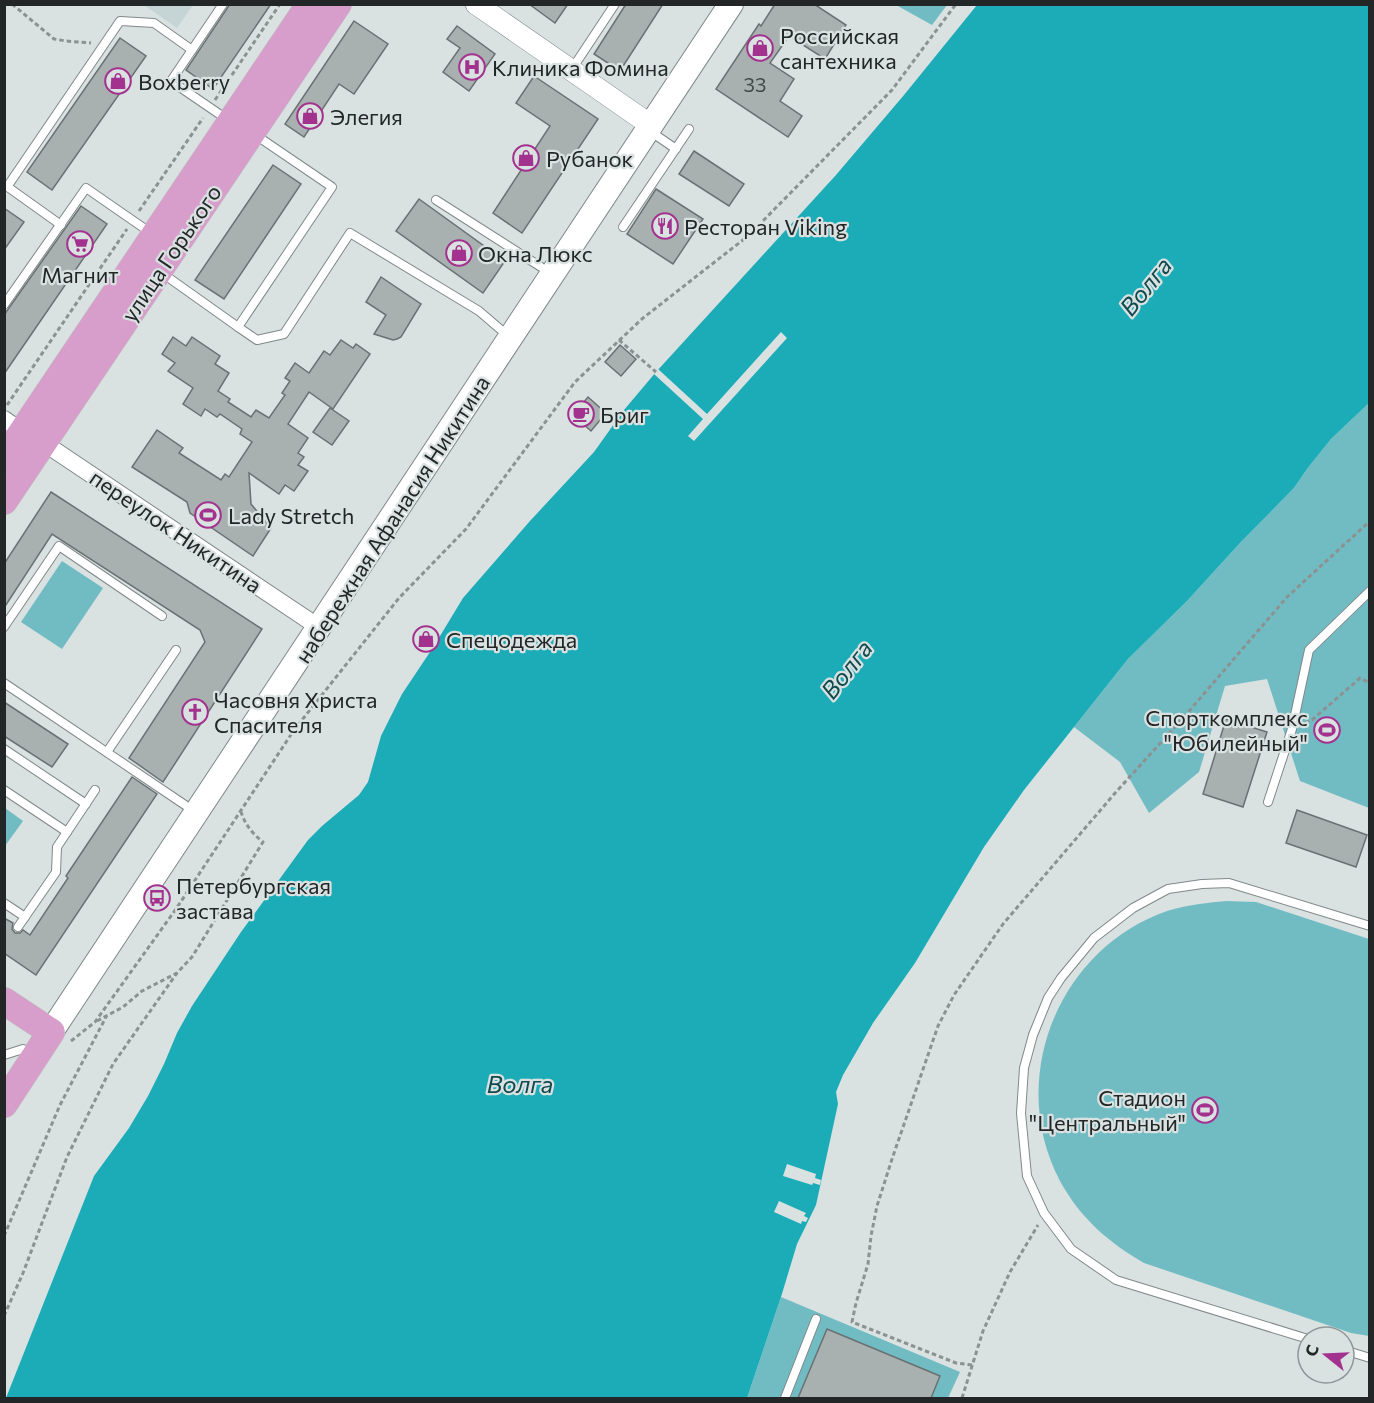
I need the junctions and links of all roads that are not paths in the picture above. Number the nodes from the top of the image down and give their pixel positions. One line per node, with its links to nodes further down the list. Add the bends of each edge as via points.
1 (223, 4): 8 (lane)
2 (310, 4): 10 (main road, улица Горького)
3 (338, 4): 10 (main road, улица Горького)
4 (476, 4): 9 (street)
5 (615, 4): 9 (lane)
6 (714, 4): 11 (main road, набережная Афанасия Никитина)
7 (731, 4): 11 (main road, набережная Афанасия Никитина)
8 (192, 50): 10 (lane, via 171,81); 14 (lane, via 154,23 120,21)
9 (571, 70): 11 (street)
10 (231, 121): 18 (main road, улица Горького); 20 (main road, улица Горького); 22 (lane, via 332,187)
11 (646, 122): 13 (lane, via 657,136); 19 (main road, набережная Афанасия Никитина); 47 (main road, набережная Афанасия Никитина)
12 (689, 129): 13 (lane)
13 (676, 149): 17 (lane)
14 (6, 186): 16 (lane)
15 (436, 200): 19 (lane)
16 (61, 225): 18 (lane, via 86,188); 21 (lane)
17 (623, 227)
18 (144, 228): 24 (main road, улица Горького)
19 (541, 267): 23 (main road, набережная Афанасия Никитина)
20 (159, 271): 22 (lane); 24 (main road, улица Горького)
21 (4, 304)
22 (238, 327): 23 (lane, via 257,340 284,334 350,234 479,311)
23 (500, 329): 29 (main road, набережная Афанасия Никитина)
24 (24, 431): 25 (main road, улица Горького); 26 (main road, улица Горького); 29 (street, переулок Никитина)
25 (4, 459)
26 (4, 501)
27 (1370, 591): 37 (lane, via 1309,650 1292,729)
28 (162, 616): 30 (lane, via 59,546)
29 (308, 620): 39 (main road, набережная Афанасия Никитина)
30 (4, 627)
31 (176, 650): 34 (lane)
32 (4, 683): 34 (lane)
33 (4, 749): 38 (lane)
34 (107, 752): 39 (lane)
35 (4, 790): 40 (lane)
36 (95, 790): 38 (lane)
37 (1268, 802)
38 (86, 804): 40 (lane)
39 (185, 805): 47 (main road, набережная Афанасия Никитина)
40 (67, 832): 42 (lane, via 57,847 56,872)
41 (4, 903): 42 (lane)
42 (25, 917): 44 (lane)
43 (1370, 926): 51 (lane, via 1229,883 1168,889 1133,908 1094,938 1061,978 1047,998 1024,1068 1021,1113 1027,1176 1044,1213 1071,1249 1116,1280)
44 (18, 927)
45 (4, 1001): 47 (main road)
46 (4, 1017): 47 (main road)
47 (37, 1040): 48 (main road); 49 (main road)
48 (4, 1078)
49 (4, 1104)
50 (816, 1319): 52 (lane)
51 (1296, 1335)
52 (785, 1398)

